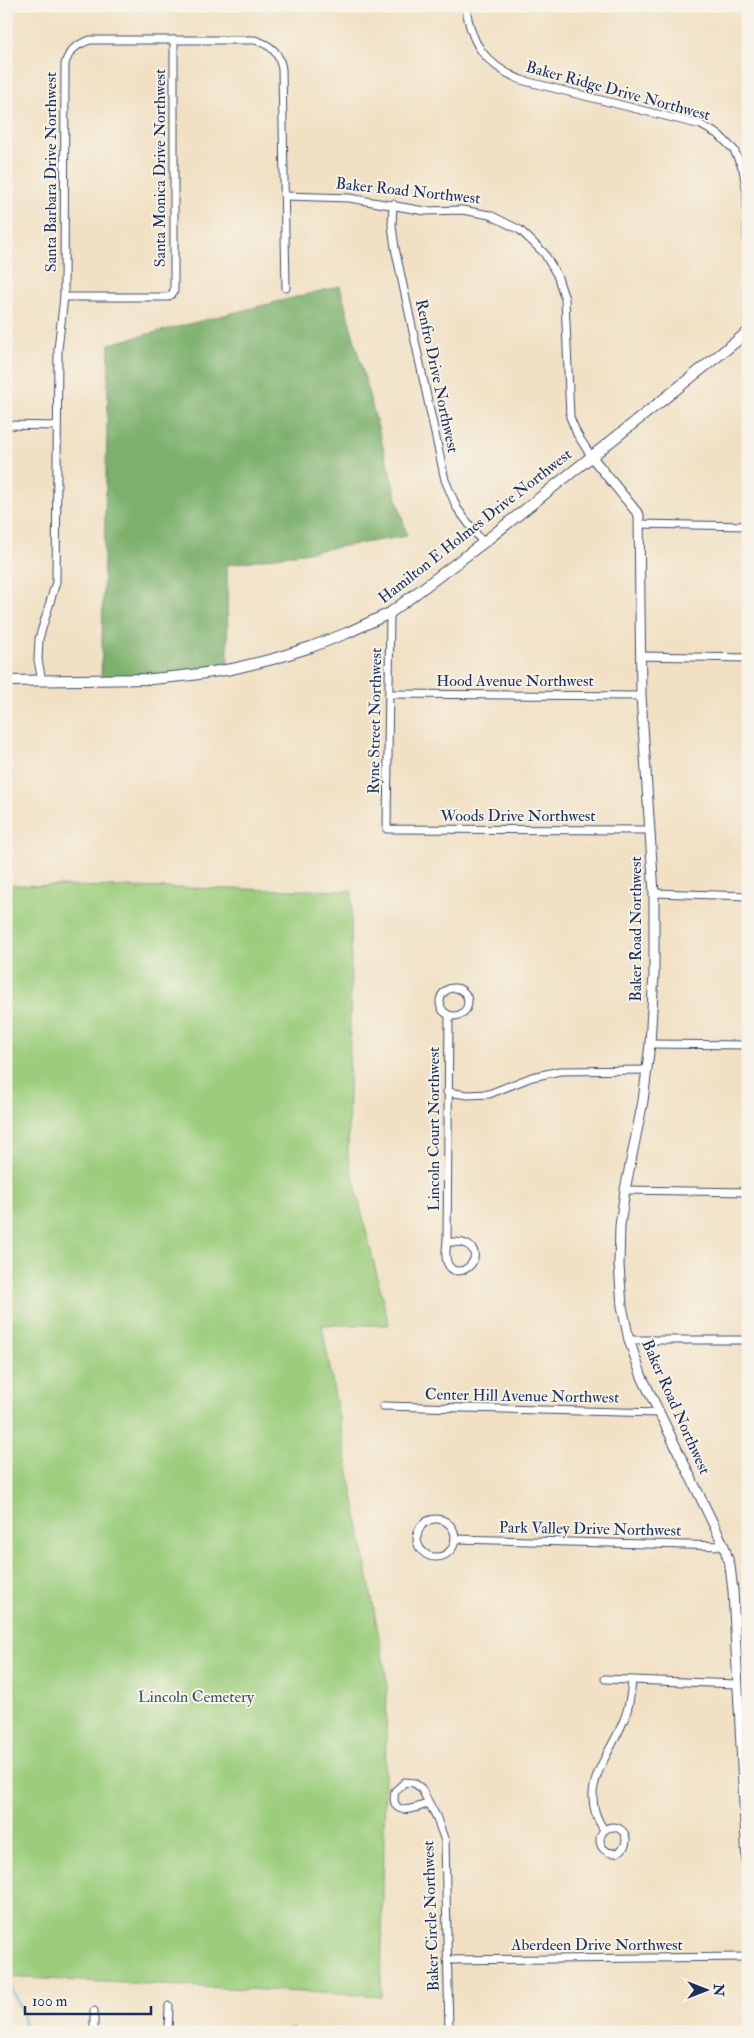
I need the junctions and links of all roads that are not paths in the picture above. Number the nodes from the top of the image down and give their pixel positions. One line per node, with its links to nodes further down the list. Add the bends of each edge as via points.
1 (466, 6): 7 (street, Baker Ridge Drive Northwest, via 468,24 477,46 492,64 506,73 521,80 701,125 719,135 734,150 743,169 747,193)
2 (174, 40): 3 (street, Santa Barbara Drive Northwest, via 255,40 267,44 277,53 282,69); 6 (street, Santa Barbara Drive Northwest, via 90,40 77,45 67,57); 6 (street, Santa Monica Drive Northwest, via 174,291 167,297)
3 (284, 196): 4 (street, Baker Road Northwest, via 349,198); 5 (street, Santa Barbara Drive Northwest)
4 (393, 204): 10 (street, Baker Road Northwest, via 426,211 462,210 490,215 520,230 544,253 557,275 564,299 570,417); 13 (street, Renfro Drive Northwest, via 395,248 445,480 457,508)
5 (286, 288)
6 (64, 297): 9 (street, Santa Barbara Drive Northwest, via 58,349)
7 (748, 332): 10 (main road, Hamilton E Holmes Drive Northwest)
8 (6, 425): 9 (street)
9 (57, 426): 18 (street, Santa Barbara Drive Northwest, via 56,582 39,639)
10 (591, 456): 11 (street, Baker Road Northwest, via 639,515); 13 (main road, Hamilton E Holmes Drive Northwest)
11 (639, 524): 12 (street); 15 (street, Baker Road Northwest)
12 (748, 526)
13 (483, 543): 14 (main road, Hamilton E Holmes Drive Northwest)
14 (390, 613): 18 (main road, Hamilton E Holmes Drive Northwest, via 311,648 232,669 152,679); 19 (street, Ryne Street Northwest)
15 (640, 656): 16 (street); 20 (street, Baker Road Northwest)
16 (748, 658)
17 (6, 681): 18 (main road, Hamilton E Holmes Drive Northwest)
18 (42, 681)
19 (389, 694): 20 (street, Hood Avenue Northwest); 21 (street, Ryne Street Northwest)
20 (641, 696): 22 (street, Baker Road Northwest)
21 (387, 829): 22 (street, Woods Drive Northwest)
22 (650, 830): 23 (street, Baker Road Northwest)
23 (654, 893): 24 (street); 26 (street, Baker Road Northwest)
24 (748, 896)
25 (449, 1015): 25 (street, via 461,1013 467,1006 465,993 457,988 444,991 440,999 442,1008); 29 (street, Lincoln Court Northwest)
26 (650, 1044): 27 (street); 28 (street, Baker Road Northwest)
27 (748, 1045)
28 (647, 1070): 29 (street, via 560,1072 532,1077 489,1094); 30 (street, Baker Road Northwest)
29 (447, 1092): 32 (street, Lincoln Court Northwest)
30 (625, 1190): 31 (street); 33 (street, Baker Road Northwest, via 619,1266)
31 (748, 1192)
32 (446, 1242): 32 (street, via 464,1243 472,1249 474,1258 471,1266 463,1271 450,1267 446,1259)
33 (629, 1340): 34 (street); 36 (street, Baker Road Northwest, via 642,1377)
34 (748, 1340)
35 (384, 1406): 36 (street, Center Hill Avenue Northwest)
36 (660, 1412): 38 (street, Baker Road Northwest)
37 (455, 1539): 37 (street, via 452,1528 442,1520 430,1520 418,1533 422,1551 433,1557 450,1551); 38 (street, Park Valley Drive Northwest)
38 (724, 1546): 41 (street, Baker Road Northwest, via 734,1590)
39 (605, 1679): 40 (street)
40 (632, 1680): 41 (street); 45 (street, via 624,1720 601,1761 595,1780 594,1810)
41 (737, 1684): 42 (street, Baker Road Northwest)
42 (738, 1708): 43 (street); 46 (street, Baker Road Northwest)
43 (748, 1708)
44 (428, 1803): 44 (street, via 421,1788 414,1783 401,1784 396,1791 397,1804 404,1810); 48 (street, Baker Circle Northwest, via 445,1841)
45 (604, 1830)
46 (748, 1881)
47 (748, 1957): 48 (street, Aberdeen Drive Northwest)
48 (446, 1960): 53 (street, Baker Circle Northwest)
49 (169, 2006): 52 (street)
50 (94, 2011): 51 (street)
51 (94, 2032)
52 (168, 2032)
53 (449, 2032)

